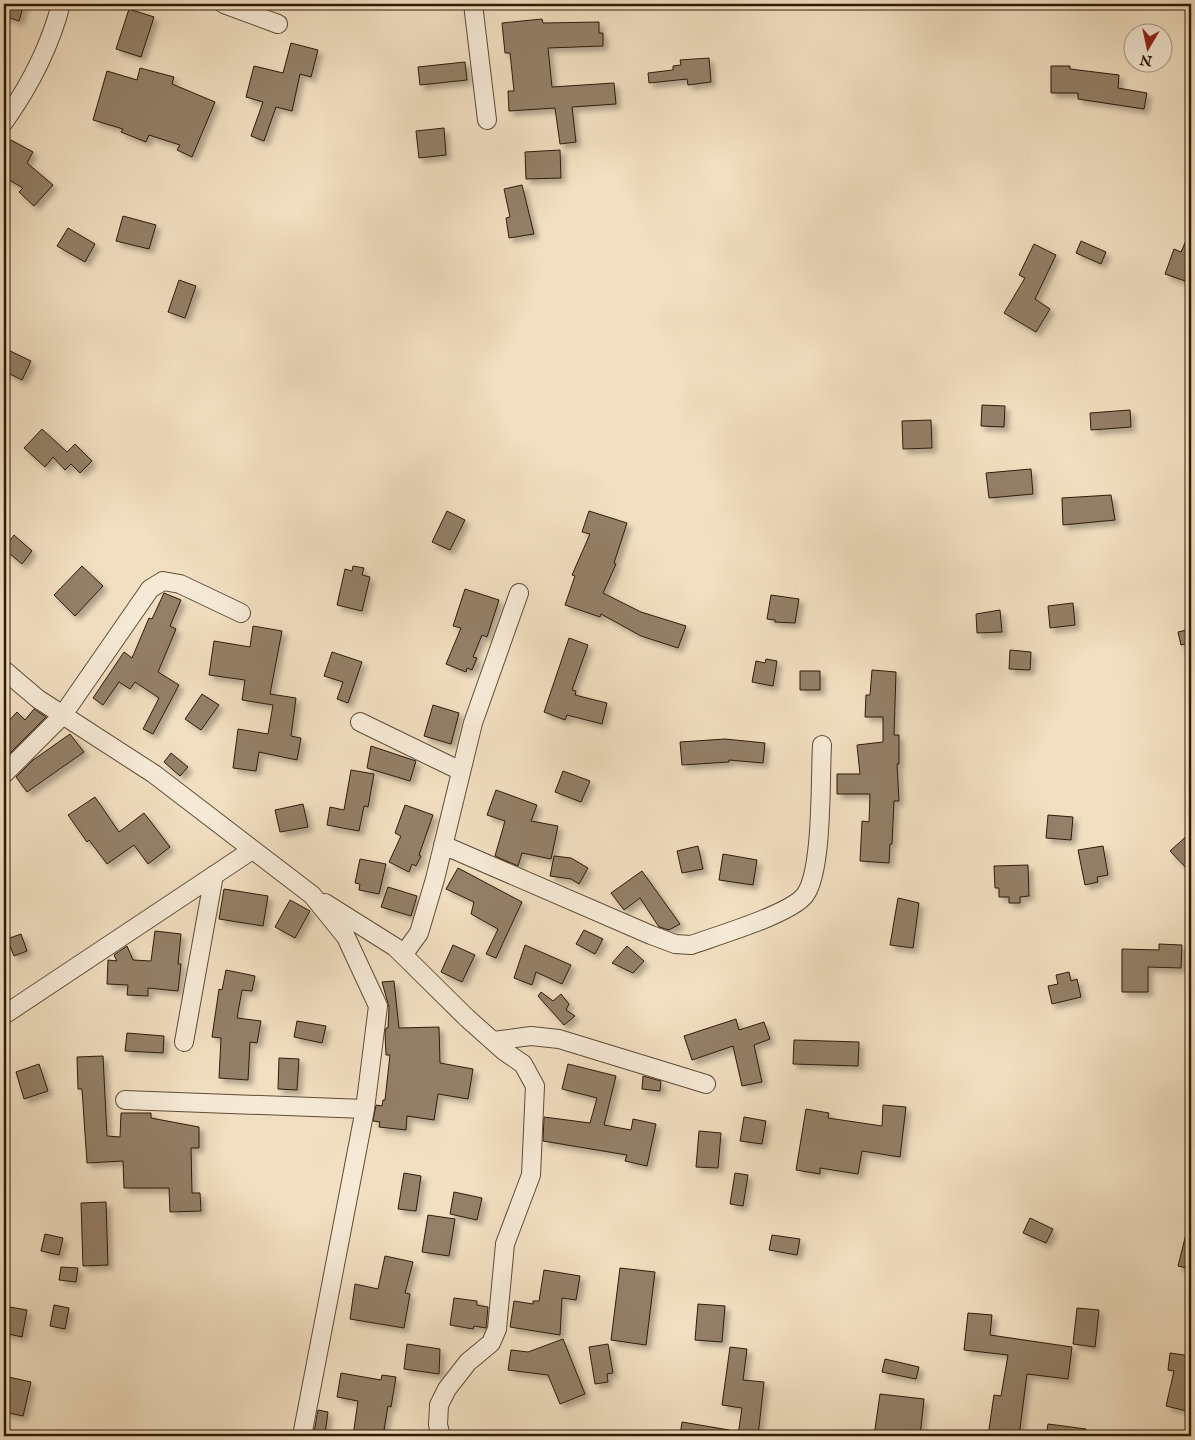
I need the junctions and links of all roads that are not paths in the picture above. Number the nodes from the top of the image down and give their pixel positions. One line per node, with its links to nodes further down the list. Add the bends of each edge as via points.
1 (61, 4): 6 (street, via 56,24 22,96)
2 (224, 4): 4 (street)
3 (473, 4): 5 (street)
4 (278, 24)
5 (486, 120)
6 (4, 122)
7 (519, 593): 13 (street, via 473,723)
8 (241, 614): 10 (street, via 180,584 163,581 150,589)
9 (4, 670): 10 (street)
10 (62, 716): 14 (street); 16 (street, via 154,774)
11 (360, 722): 13 (street)
12 (822, 745): 15 (street, via 816,869 804,896 786,909 691,945 675,944 651,935)
13 (461, 771): 15 (street)
14 (4, 774)
15 (443, 845): 19 (street, via 419,933)
16 (252, 850): 17 (street); 18 (street)
17 (214, 875): 20 (street); 22 (street)
18 (312, 895): 19 (street); 25 (street, via 346,937 378,1006)
19 (403, 955): 21 (street)
20 (4, 1015)
21 (493, 1041): 23 (street, via 531,1036 558,1039); 27 (street, via 522,1064 535,1086 531,1175 505,1244 497,1329 491,1343 468,1362 447,1389 439,1406)
22 (184, 1042)
23 (706, 1084)
24 (125, 1100): 25 (street)
25 (365, 1109): 26 (street)
26 (302, 1436)
27 (441, 1436)

